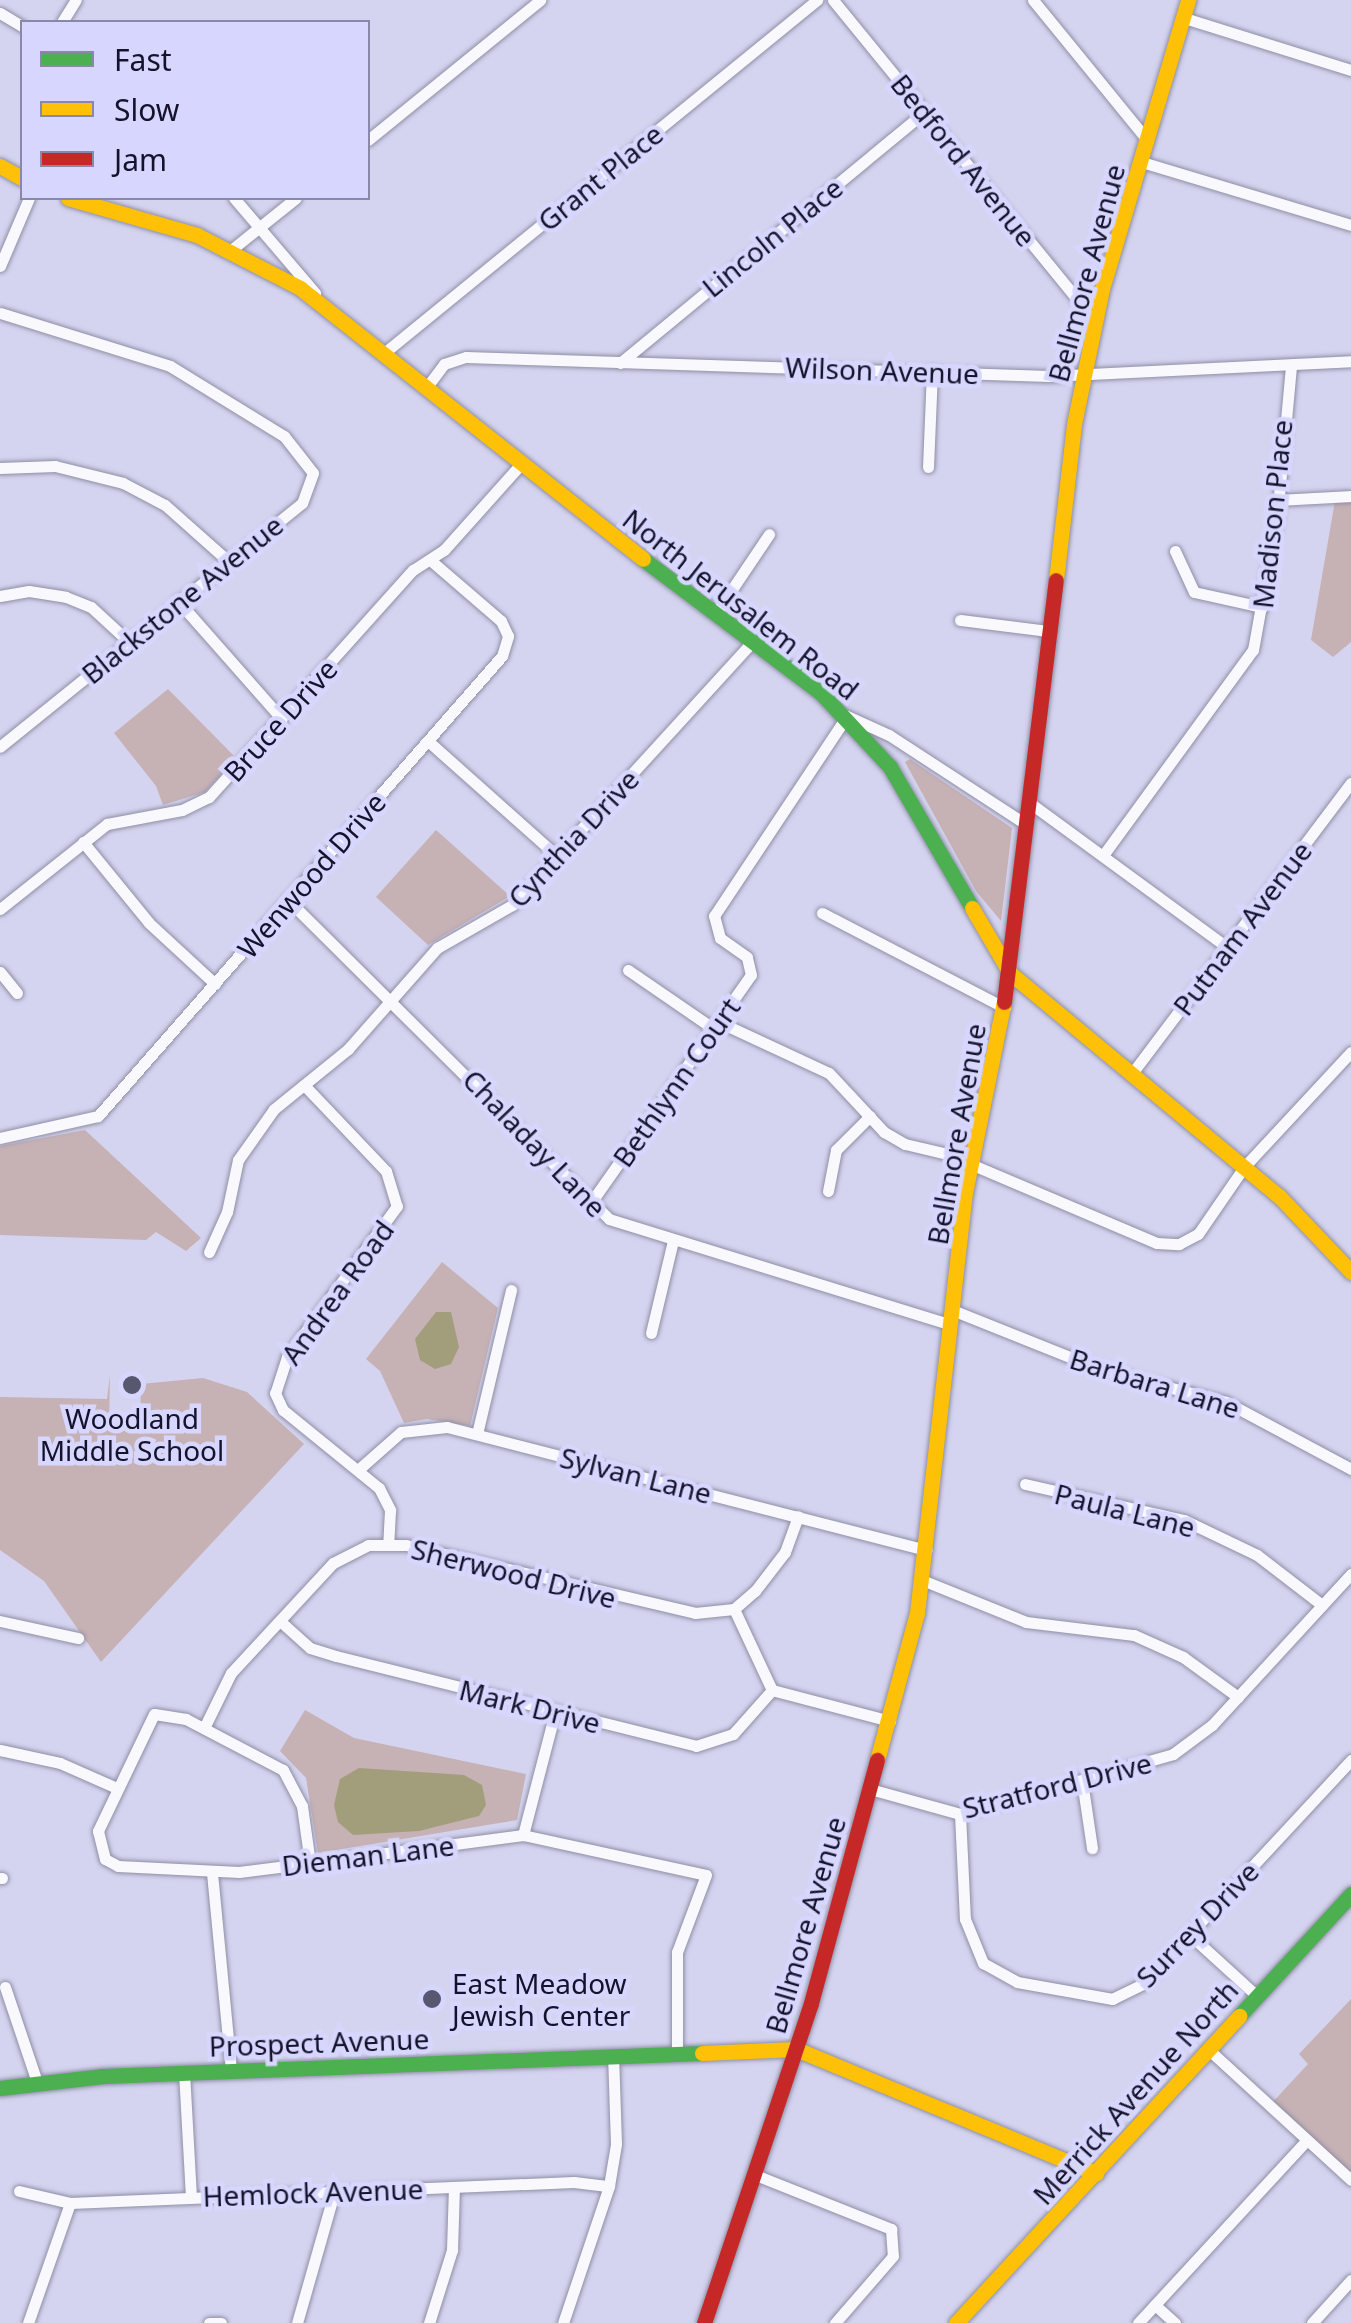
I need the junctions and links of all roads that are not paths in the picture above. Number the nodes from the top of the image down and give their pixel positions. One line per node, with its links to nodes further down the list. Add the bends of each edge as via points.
1 (540, 0): 9 (street)
2 (817, 0): 23 (street, Grant Place)
3 (833, 0): 8 (street, Bedford Avenue)
4 (1033, 0): 10 (street)
5 (1188, 0): 6 (main road, Bellmore Avenue)
6 (1184, 18): 7 (street); 10 (main road, Bellmore Avenue)
7 (1351, 70)
8 (924, 112): 22 (street, Bedford Avenue); 25 (street, Lincoln Place)
9 (370, 138)
10 (1148, 141): 11 (main road, Bellmore Avenue)
11 (1142, 162): 16 (street); 22 (main road, Bellmore Avenue)
12 (28, 200): 19 (street)
13 (74, 200): 18 (main road, North Jerusalem Road)
14 (236, 200): 17 (street)
15 (293, 200): 17 (street)
16 (1351, 224)
17 (258, 228): 18 (street); 20 (street)
18 (231, 250): 20 (main road, North Jerusalem Road)
19 (0, 266)
20 (327, 308): 23 (main road, North Jerusalem Road)
21 (0, 313): 37 (street, Blackstone Avenue, via 170,366 284,436 313,473 309,494)
22 (1094, 321): 28 (main road, Bellmore Avenue)
23 (384, 354): 29 (main road, North Jerusalem Road)
24 (1351, 360): 26 (street, Wilson Avenue)
25 (620, 363): 27 (street, Wilson Avenue); 29 (street, Wilson Avenue, via 466,357 444,364)
26 (1290, 366): 28 (street, Wilson Avenue); 34 (street, Madison Place)
27 (932, 371): 28 (street, Wilson Avenue); 31 (street)
28 (1083, 375): 44 (main road, Bellmore Avenue)
29 (426, 388): 30 (main road, North Jerusalem Road)
30 (519, 466): 38 (street, Bruce Drive); 42 (main road, North Jerusalem Road)
31 (928, 467)
32 (0, 468): 37 (street, via 54,466 123,483 165,505)
33 (1351, 496): 34 (street)
34 (1278, 500): 41 (street, Madison Place)
35 (770, 534): 42 (street)
36 (1174, 550): 41 (street, via 1194,592)
37 (227, 560): 40 (street, Blackstone Avenue)
38 (430, 560): 48 (street, Bruce Drive); 49 (street, Wenwood Drive, via 508,636 502,656)
39 (0, 596): 46 (street, via 66,596 91,608)
40 (178, 601): 46 (street, Blackstone Avenue); 48 (street)
41 (1262, 607): 55 (street, Madison Place, via 1258,638 1242,670)
42 (716, 614): 45 (main road, North Jerusalem Road)
43 (960, 620): 44 (street)
44 (1048, 631): 52 (main road, Bellmore Avenue)
45 (753, 641): 47 (main road, North Jerusalem Road); 56 (street, Cynthia Drive)
46 (128, 642): 50 (street, Blackstone Avenue)
47 (846, 716): 53 (street, via 889,735); 63 (main road, North Jerusalem Road, via 904,788); 68 (street, Bethlynn Court, via 714,916 720,938 752,966)
48 (282, 719): 54 (street, Bruce Drive, via 209,797 182,810 118,818)
49 (428, 741): 56 (street); 57 (street, Wenwood Drive)
50 (0, 746)
51 (1351, 784): 60 (street, Putnam Avenue)
52 (1030, 803): 53 (main road, Bellmore Avenue); 55 (street)
53 (1027, 825): 63 (main road, Bellmore Avenue)
54 (82, 842): 58 (street, Bruce Drive); 64 (street, via 148,923)
55 (1104, 854): 60 (street)
56 (557, 856): 66 (street, Cynthia Drive, via 504,913 436,948)
57 (289, 902): 64 (street, Wenwood Drive); 66 (street, Chaladay Lane)
58 (0, 909)
59 (822, 912): 67 (street)
60 (1228, 948): 70 (street, Putnam Avenue)
61 (628, 970): 68 (street)
62 (0, 972): 65 (street)
63 (1010, 974): 67 (main road, Bellmore Avenue); 70 (main road, North Jerusalem Road)
64 (215, 984): 73 (street, Wenwood Drive, via 98,1116)
65 (16, 993)
66 (392, 999): 71 (street, Cynthia Drive, via 348,1050); 77 (street, Chaladay Lane)
67 (1004, 1008): 74 (main road, Bellmore Avenue)
68 (716, 1026): 72 (street, via 829,1073); 77 (street, Bethlynn Court)
69 (1351, 1052): 75 (street)
70 (1133, 1072): 75 (main road, North Jerusalem Road)
71 (304, 1085): 79 (street, Cynthia Drive, via 245,1146); 85 (street, Andrea Road, via 386,1171 397,1193 393,1218 277,1379 283,1410)
72 (870, 1116): 74 (street, via 905,1144); 76 (street, via 836,1150)
73 (0, 1138)
74 (972, 1165): 75 (street, via 1157,1244 1180,1244 1198,1234); 82 (main road, Bellmore Avenue)
75 (1244, 1167): 80 (main road, North Jerusalem Road)
76 (828, 1190)
77 (592, 1201): 78 (street, Chaladay Lane, via 615,1223)
78 (673, 1241): 82 (street, Chaladay Lane); 83 (street)
79 (210, 1252)
80 (1351, 1272)
81 (510, 1290): 84 (street)
82 (952, 1317): 86 (street, Barbara Lane, via 1102,1370 1226,1402); 90 (main road, Bellmore Avenue)
83 (651, 1333)
84 (477, 1434): 85 (street, Sylvan Lane, via 411,1428 385,1441); 88 (street, Sylvan Lane)
85 (359, 1469): 89 (street, Andrea Road, via 380,1488 390,1510)
86 (1351, 1469)
87 (1025, 1484): 93 (street, Paula Lane, via 1184,1520 1257,1555)
88 (798, 1516): 90 (street, Sylvan Lane); 94 (street, via 773,1571)
89 (388, 1544): 94 (street, Sherwood Drive, via 663,1611); 96 (street, Sherwood Drive, via 333,1563)
90 (926, 1550): 92 (main road, Bellmore Avenue)
91 (1351, 1574): 93 (street, Stratford Drive)
92 (922, 1580): 99 (street, via 1026,1622 1134,1635 1183,1657); 101 (main road, Bellmore Avenue)
93 (1322, 1605): 99 (street, Stratford Drive)
94 (734, 1608): 98 (street)
95 (0, 1621): 97 (street)
96 (280, 1621): 100 (street, Mark Drive, via 310,1648); 102 (street, Sherwood Drive, via 230,1673)
97 (78, 1638)
98 (772, 1690): 100 (street, Mark Drive, via 733,1734 706,1746); 101 (street)
99 (1238, 1697): 105 (street, Stratford Drive, via 1173,1754)
100 (554, 1712): 109 (street)
101 (890, 1721): 107 (main road, Bellmore Avenue)
102 (204, 1728): 106 (street, via 167,1712 154,1714); 111 (street, via 271,1761 294,1781)
103 (0, 1750): 106 (street, via 60,1763)
104 (1351, 1760): 114 (street, Surrey Drive)
105 (1082, 1781): 108 (street, Stratford Drive); 110 (street)
106 (117, 1788): 112 (street, Dieman Lane, via 98,1832 106,1860)
107 (870, 1788): 108 (street, Stratford Drive); 117 (main road, Bellmore Avenue)
108 (960, 1814): 114 (street, Surrey Drive, via 968,1934 983,1963 1003,1977 1083,1999 1112,1999 1143,1984)
109 (523, 1836): 111 (street, Dieman Lane); 119 (street, Dieman Lane, via 706,1875 678,1952)
110 (1092, 1848)
111 (310, 1863): 112 (street, Dieman Lane)
112 (212, 1873): 121 (street)
113 (1351, 1894): 116 (main road, Merrick Avenue North)
114 (1190, 1935): 116 (street)
115 (4, 1987): 123 (street)
116 (1257, 1996): 118 (main road, Merrick Avenue North)
117 (796, 2049): 119 (main road, Prospect Avenue); 126 (main road, Prospect Avenue); 127 (main road, Bellmore Avenue)
118 (1208, 2049): 125 (street); 126 (main road, Merrick Avenue North)
119 (676, 2051): 120 (main road, Prospect Avenue)
120 (613, 2055): 121 (main road, Prospect Avenue); 129 (street, via 616,2144)
121 (231, 2070): 122 (main road, Prospect Avenue)
122 (184, 2072): 123 (main road, Prospect Avenue); 133 (street)
123 (37, 2082): 124 (main road, Prospect Avenue)
124 (0, 2088)
125 (1307, 2140): 128 (street); 136 (street)
126 (1096, 2172): 145 (main road, Merrick Avenue North)
127 (754, 2174): 143 (main road, Bellmore Avenue); 144 (street, via 892,2230 893,2256)
128 (1351, 2180)
129 (609, 2186): 130 (street, Hemlock Avenue); 142 (street)
130 (454, 2187): 132 (street, Hemlock Avenue); 141 (street, via 452,2250)
131 (19, 2190): 134 (street, Hemlock Avenue)
132 (334, 2194): 133 (street, Hemlock Avenue); 140 (street)
133 (191, 2197): 134 (street, Hemlock Avenue)
134 (70, 2204): 137 (street)
135 (1351, 2280): 148 (street)
136 (1155, 2305): 146 (street); 147 (street)
137 (28, 2323)
138 (209, 2323): 139 (street)
139 (221, 2323)
140 (298, 2323)
141 (430, 2323)
142 (563, 2323)
143 (704, 2323)
144 (834, 2323)
145 (956, 2323)
146 (1138, 2323)
147 (1175, 2323)
148 (1312, 2323)

